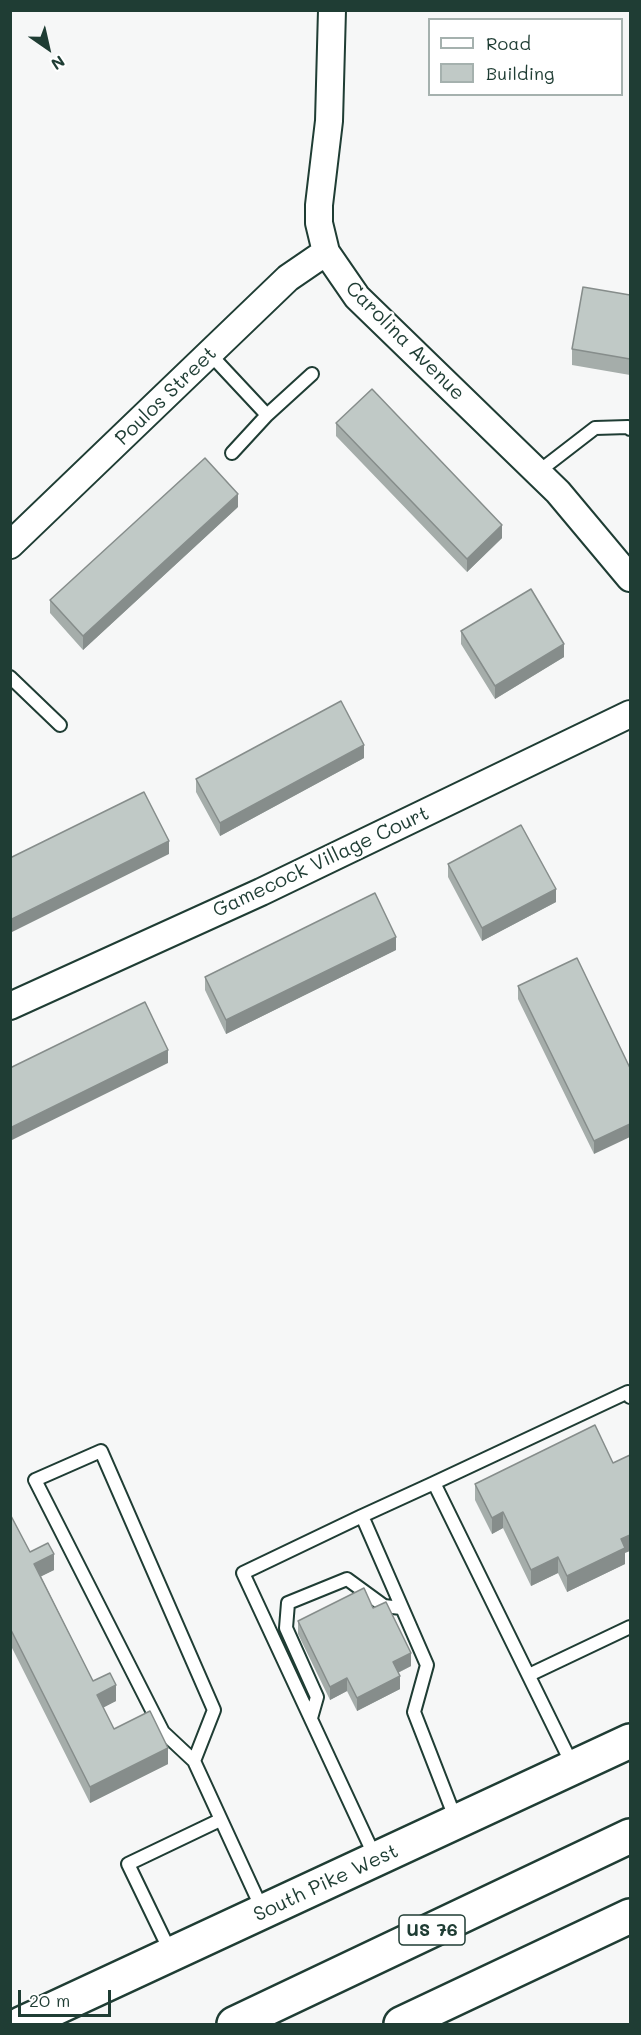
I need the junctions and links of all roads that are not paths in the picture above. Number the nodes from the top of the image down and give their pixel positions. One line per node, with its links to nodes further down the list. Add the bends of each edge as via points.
1 (332, 10): 2 (street, Carolina Avenue, via 329,121 319,205)
2 (326, 252): 3 (street, Poulos Street, via 288,278); 8 (street, Carolina Avenue, via 357,297)
3 (209, 353): 5 (lane); 9 (street, Poulos Street)
4 (312, 375): 5 (lane)
5 (267, 415): 7 (lane)
6 (630, 429): 8 (lane, via 595,429)
7 (232, 453)
8 (538, 472): 10 (street, Carolina Avenue)
9 (10, 545)
10 (630, 578)
11 (10, 677): 13 (lane)
12 (630, 714): 14 (street, Gamecock Village Court, via 261,892)
13 (60, 725)
14 (10, 1006)
15 (630, 1397): 16 (lane, via 628,1392)
16 (434, 1483): 17 (lane); 20 (lane)
17 (362, 1516): 18 (lane); 21 (lane, via 243,1573)
18 (401, 1608): 21 (lane, via 384,1606 347,1579 288,1603 286,1628 317,1697); 26 (lane, via 427,1665 414,1712)
19 (630, 1627): 20 (lane)
20 (529, 1675): 24 (lane)
21 (310, 1718): 28 (lane)
22 (630, 1741): 24 (main road, South Pike West)
23 (194, 1761): 23 (lane, via 214,1710 101,1451 35,1480 162,1732); 25 (lane)
24 (573, 1767): 26 (main road, South Pike West)
25 (220, 1820): 29 (lane); 31 (lane, via 128,1864)
26 (456, 1822): 28 (main road, South Pike West)
27 (630, 1836): 33 (main road, US 76)
28 (376, 1859): 29 (main road, South Pike West)
29 (264, 1912): 31 (main road, South Pike West)
30 (630, 1916): 34 (main road)
31 (172, 1954): 32 (main road, South Pike West)
32 (21, 2025)
33 (234, 2025)
34 (401, 2025)

